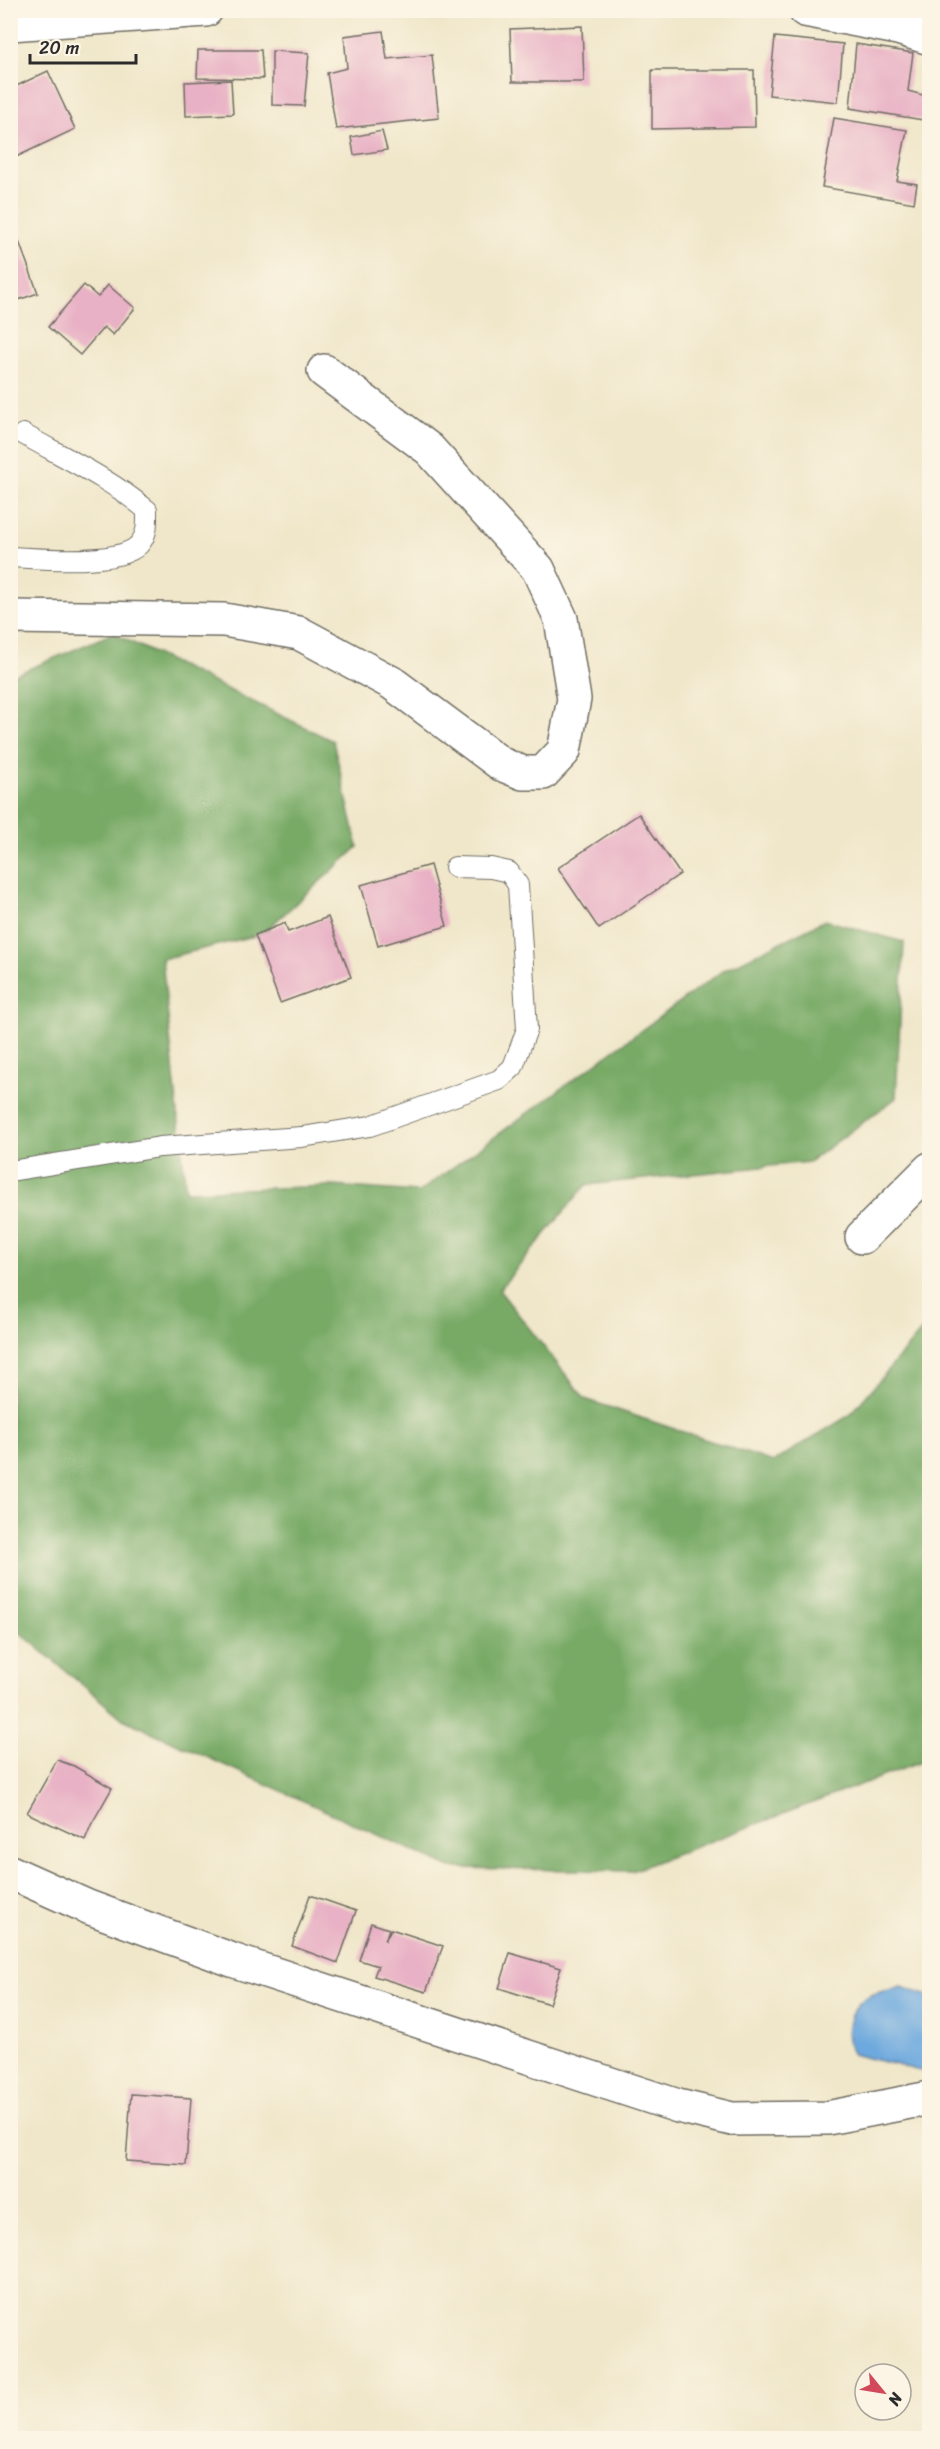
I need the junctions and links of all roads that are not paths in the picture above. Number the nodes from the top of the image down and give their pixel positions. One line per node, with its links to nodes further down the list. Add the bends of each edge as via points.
1 (206, 10): 3 (street)
2 (805, 10): 4 (street)
3 (10, 24)
4 (930, 38)
5 (324, 371): 8 (street, via 429,449 538,569 561,619 574,699 564,751 543,773 522,773 501,764 392,683 298,633 224,620)
6 (23, 434): 7 (lane, via 138,502 147,510 147,529 140,544 124,554)
7 (10, 557)
8 (10, 617)
9 (455, 867): 11 (lane, via 509,872 518,885 526,1029 513,1067 499,1080 370,1126 302,1137 159,1147)
10 (930, 1169): 12 (street)
11 (10, 1172)
12 (862, 1237)
13 (10, 1872): 14 (street, via 88,1907 235,1961 678,2106 732,2119 827,2118)
14 (930, 2098)

